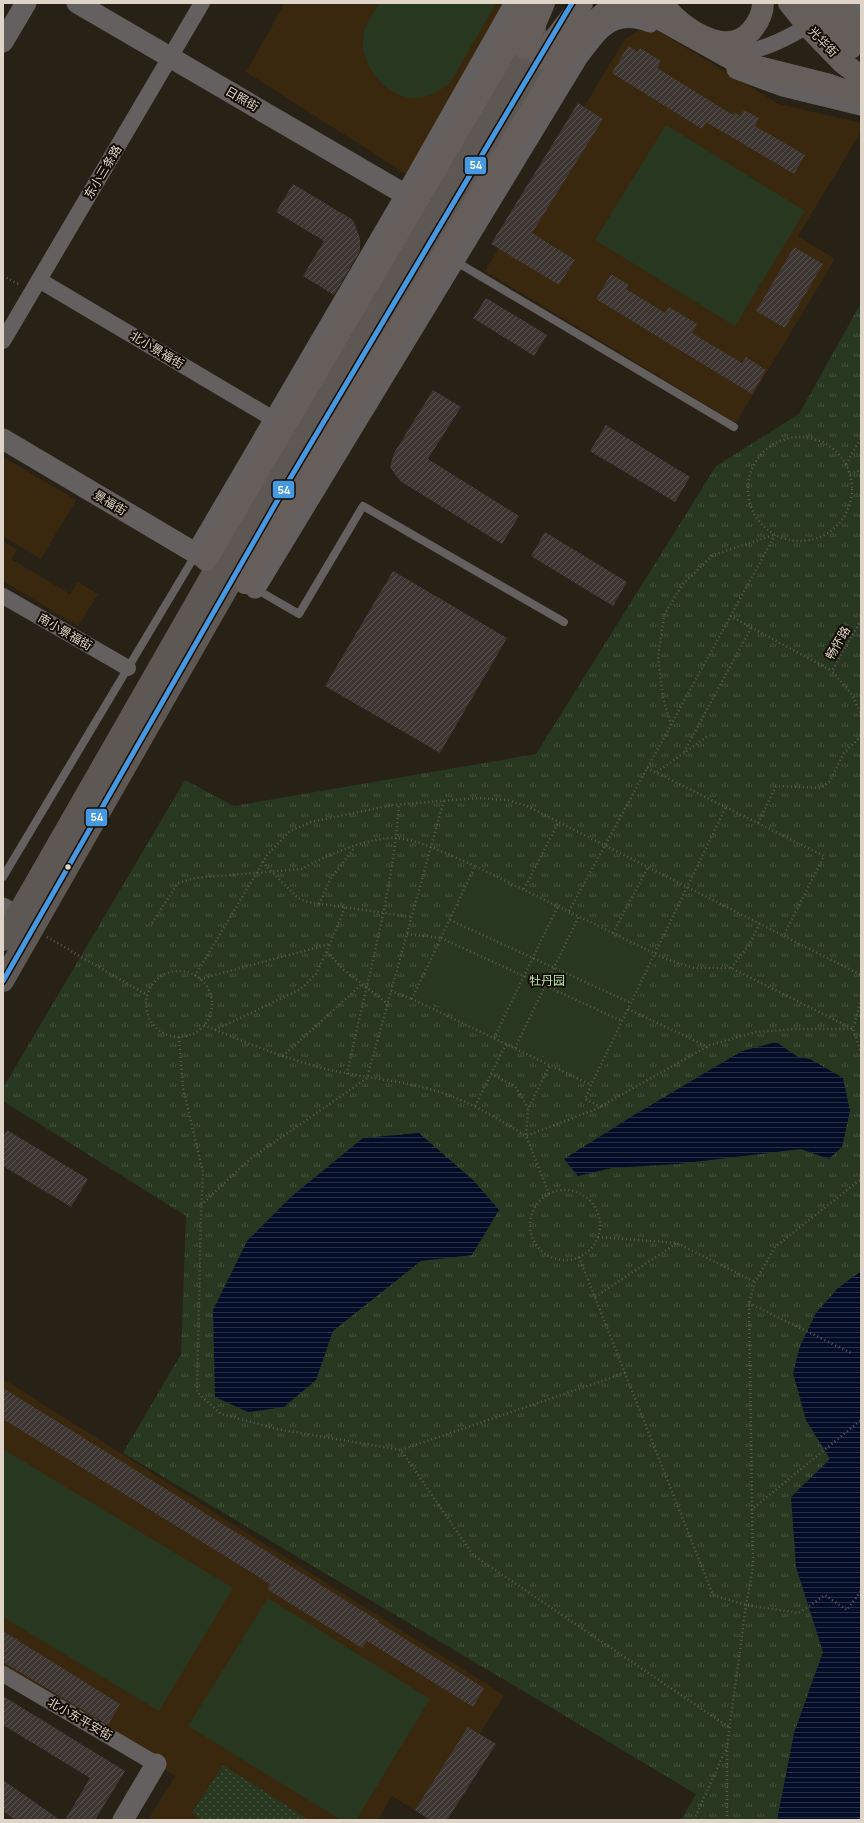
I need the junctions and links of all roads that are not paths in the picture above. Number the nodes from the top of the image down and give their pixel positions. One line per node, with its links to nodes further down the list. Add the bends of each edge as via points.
1 (26, 3): 20 (street)
2 (77, 3): 25 (street, 日照街)
3 (202, 3): 25 (street, 东小三条路)
4 (514, 3): 29 (street)
5 (525, 3): 36 (highway, via 501,58)
6 (544, 3): 21 (highway)
7 (552, 3): 21 (main road)
8 (572, 3): 21 (main road)
9 (582, 3): 21 (highway)
10 (641, 3): 23 (street)
11 (662, 3): 12 (highway, via 681,24 703,37 736,41 748,34 758,23)
12 (763, 3)
13 (789, 3): 26 (highway, 光华街, bridge, via 842,62)
14 (810, 3): 24 (highway, 光华街, bridge)
15 (834, 3): 19 (highway, bridge)
16 (845, 3): 23 (street, via 796,34 768,47)
17 (854, 3): 18 (street)
18 (861, 10)
19 (861, 33)
20 (3, 42)
21 (532, 53): 36 (main road)
22 (708, 54): 23 (street); 28 (street, via 746,73 783,86); 30 (street, via 651,22 637,17 610,21 592,38 577,58)
23 (729, 54)
24 (861, 56)
25 (170, 58): 29 (street, 日照街); 31 (street, 东小三条路)
26 (861, 77)
27 (861, 96): 36 (highway, bridge, via 735,61 632,6 613,8 598,17 554,73)
28 (861, 105)
29 (406, 195): 33 (street)
30 (454, 260): 34 (lane); 37 (street)
31 (35, 286): 32 (street, 东小三条路); 33 (street, 北小景福街)
32 (3, 341)
33 (275, 420): 37 (street)
34 (734, 427)
35 (3, 439): 37 (street, 景福街)
36 (280, 477): 37 (highway); 37 (highway)
37 (225, 571): 39 (lane, via 299,614 363,506); 40 (lane); 42 (main road)
38 (3, 596): 40 (street, 南小景福街)
39 (564, 622)
40 (128, 668): 41 (lane)
41 (3, 877)
42 (17, 918): 43 (main road); 44 (main road)
43 (3, 940)
44 (3, 980)
45 (3, 1674): 46 (street, 北小东平安街)
46 (156, 1764): 47 (street)
47 (123, 1820)

